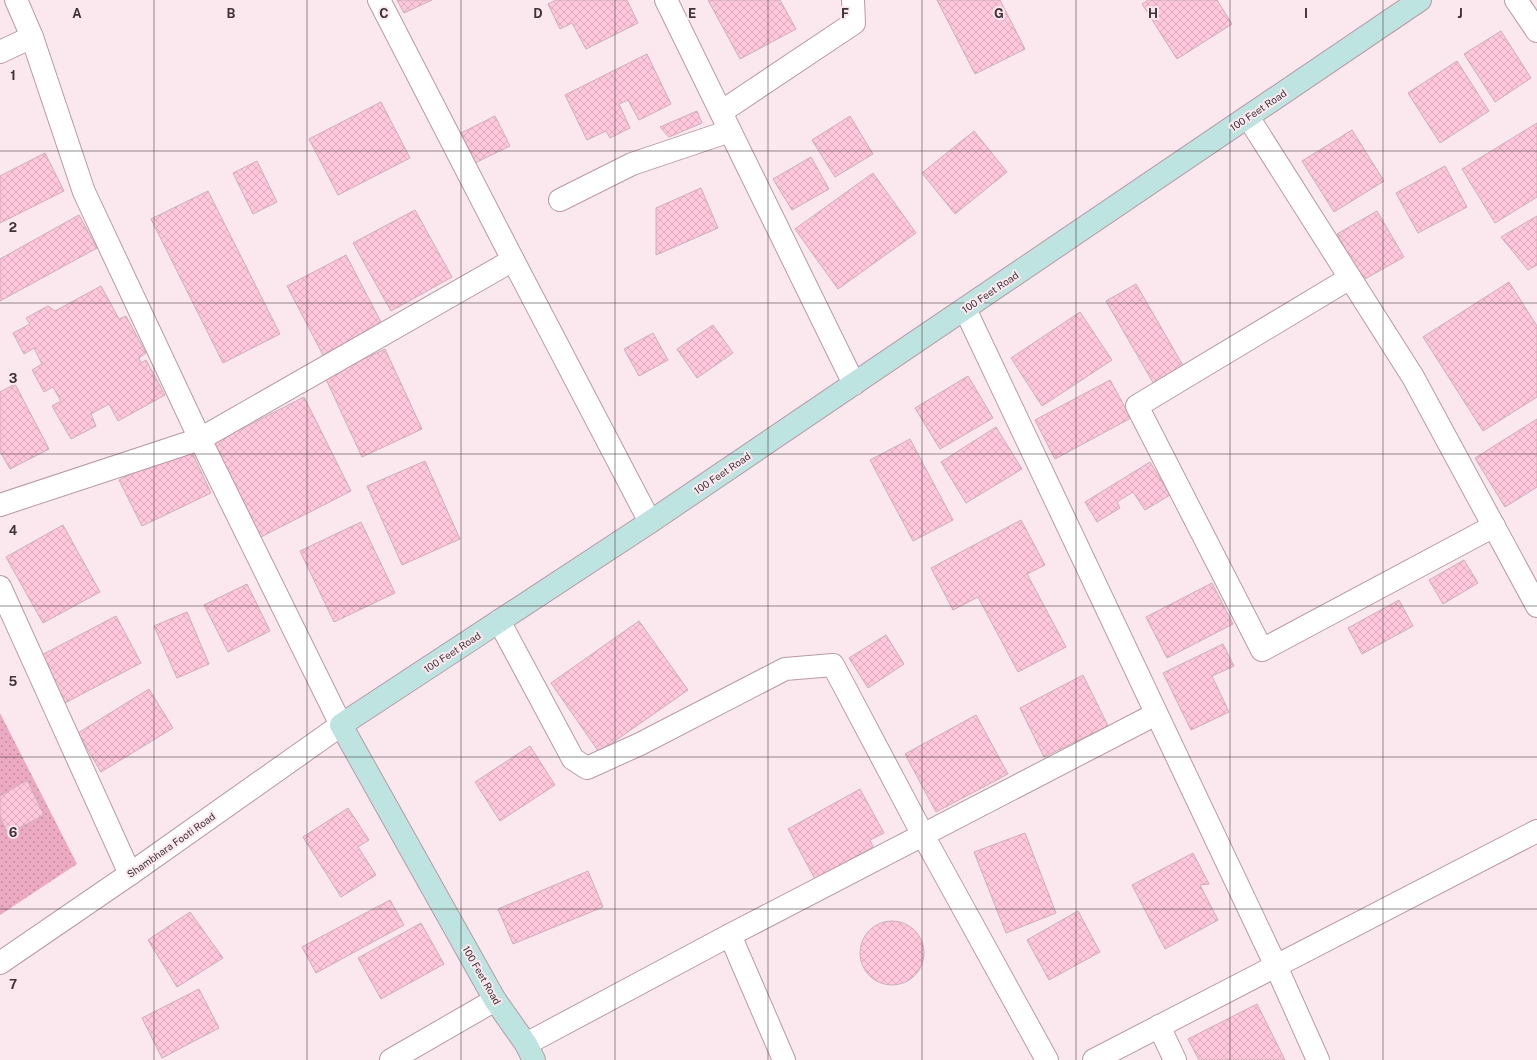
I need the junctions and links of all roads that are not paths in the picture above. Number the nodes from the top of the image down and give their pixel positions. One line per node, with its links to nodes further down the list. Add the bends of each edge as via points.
1 (16, 0): 8 (street)
2 (379, 0): 14 (street)
3 (666, 0): 10 (street)
4 (853, 0): 10 (street, via 854,23)
5 (1420, 0): 11 (main road, 100 Feet Road)
6 (1516, 0): 7 (street)
7 (1537, 31)
8 (32, 37): 9 (street); 18 (street, via 84,192)
9 (0, 52)
10 (721, 112): 12 (street)
11 (1248, 117): 15 (street); 16 (main road, 100 Feet Road)
12 (730, 131): 13 (street, via 632,164); 17 (street)
13 (560, 200)
14 (512, 260): 18 (street); 20 (street)
15 (1350, 278): 21 (street, via 1413,377); 21 (street, via 1137,406 1262,650)
16 (965, 309): 17 (main road, 100 Feet Road); 25 (street)
17 (854, 384): 20 (main road, 100 Feet Road)
18 (200, 439): 19 (street); 26 (street)
19 (0, 505)
20 (650, 522): 24 (main road, 100 Feet Road)
21 (1494, 526): 23 (street)
22 (0, 587): 29 (street)
23 (1537, 606)
24 (499, 621): 26 (main road, 100 Feet Road); 28 (street, via 573,759 587,768 640,744 785,669 833,665)
25 (1156, 714): 28 (street); 32 (street)
26 (341, 726): 29 (street, Shambhara Footi Road); 33 (main road, 100 Feet Road)
27 (1537, 831): 32 (street)
28 (923, 835): 30 (street); 38 (street)
29 (130, 874): 31 (street, Shambhara Footi Road)
30 (730, 935): 35 (street); 37 (street)
31 (0, 962)
32 (1276, 966): 34 (street); 41 (street)
33 (495, 1000): 35 (main road, 100 Feet Road); 36 (street)
34 (1159, 1026): 39 (street); 40 (street)
35 (530, 1052)
36 (391, 1060)
37 (784, 1060)
38 (1047, 1060)
39 (1094, 1060)
40 (1175, 1060)
41 (1318, 1060)

